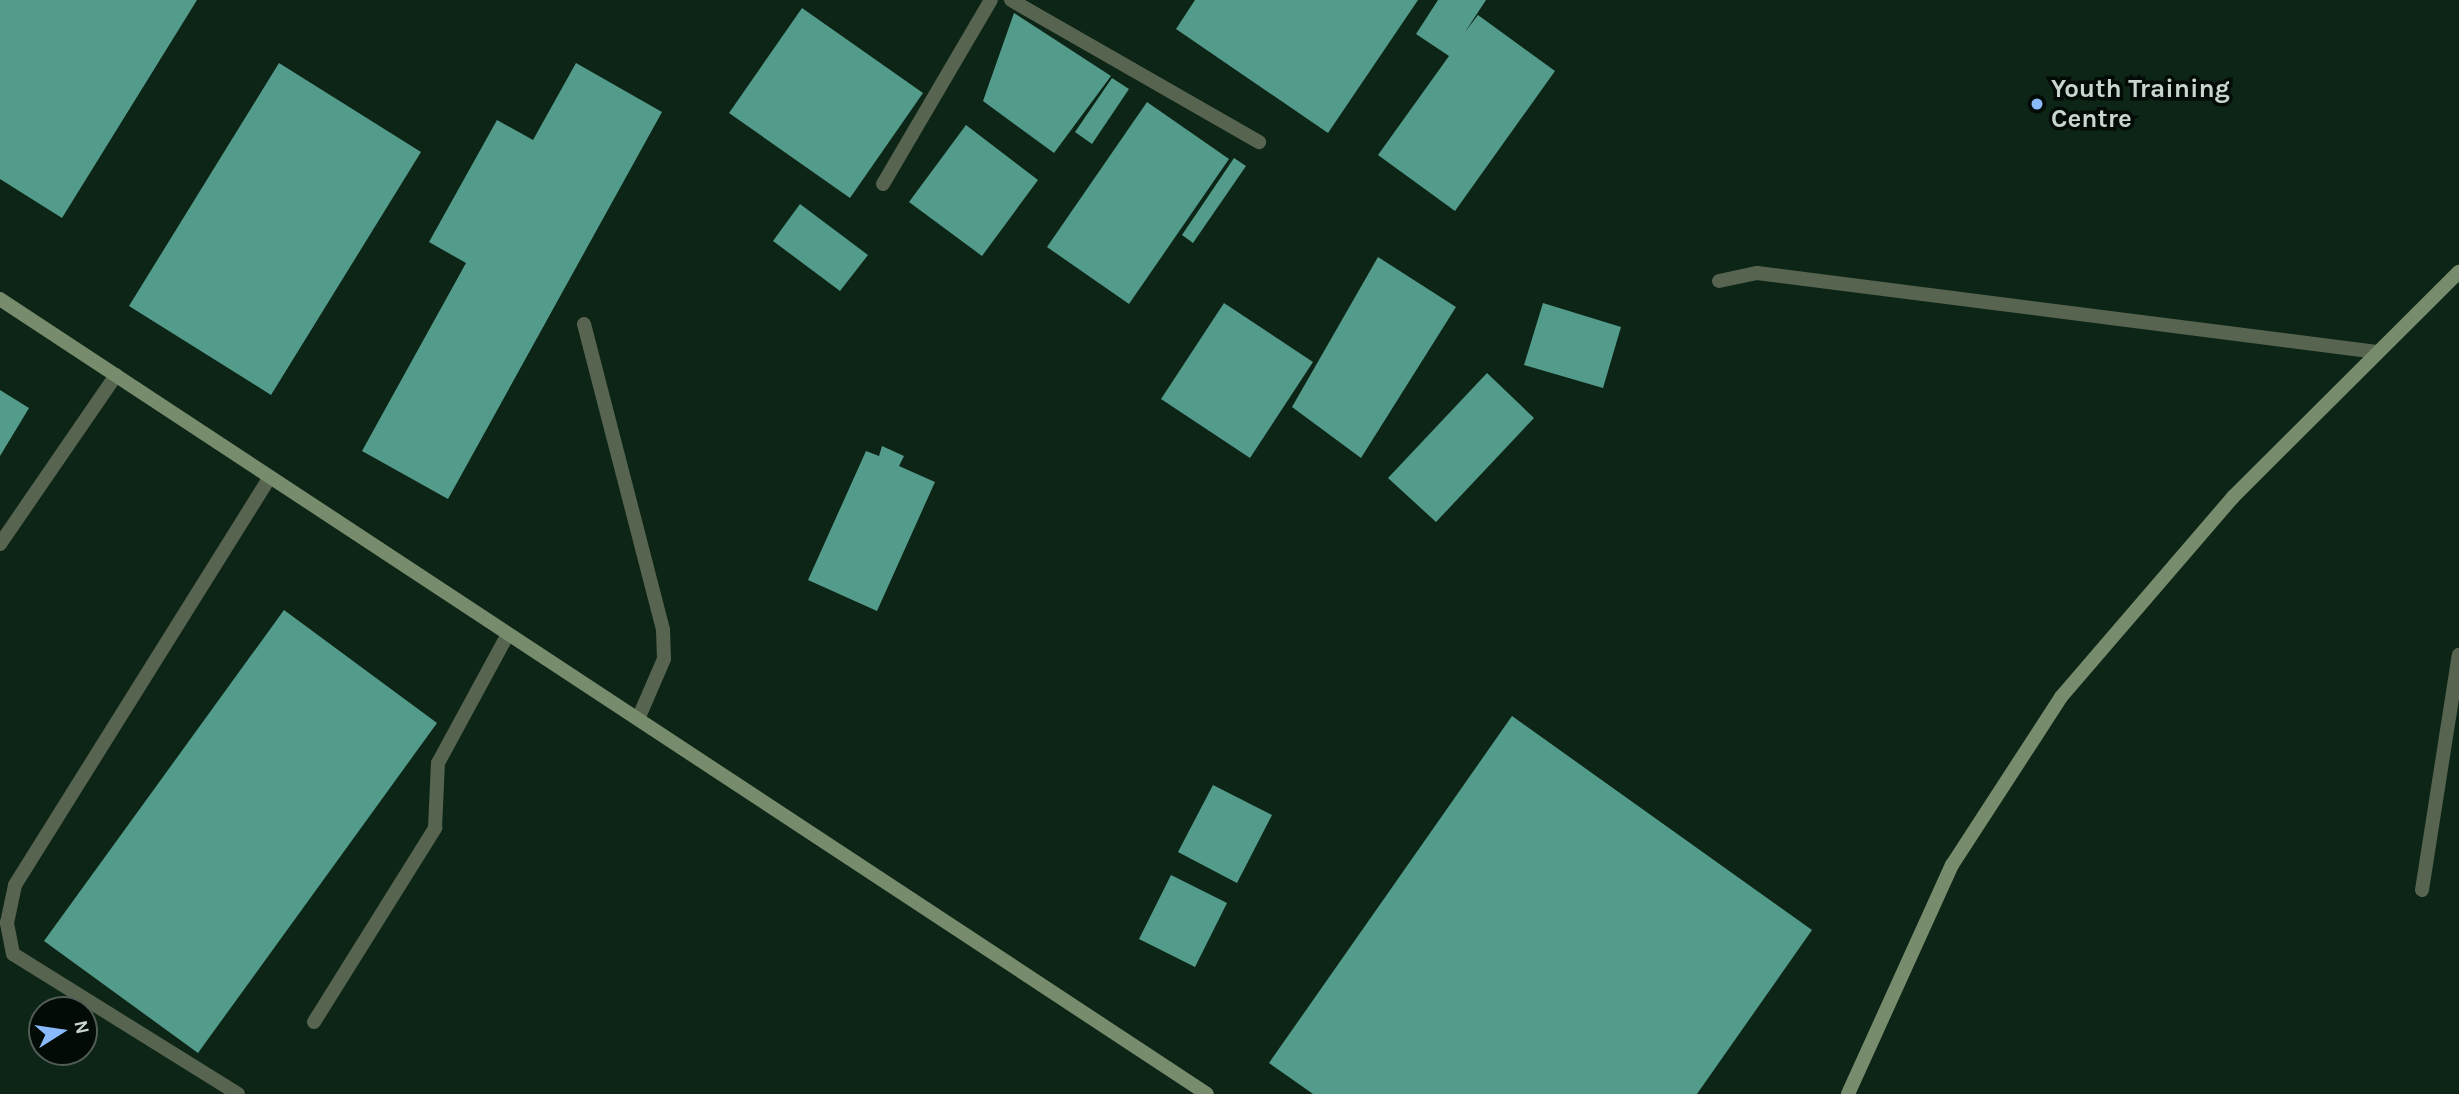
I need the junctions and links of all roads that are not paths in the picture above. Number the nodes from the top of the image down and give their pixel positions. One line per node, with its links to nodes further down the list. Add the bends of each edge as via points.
1 (991, 0): 4 (street)
2 (1011, 0): 3 (street)
3 (1259, 142)
4 (883, 184)
5 (2459, 272): 9 (street)
6 (1718, 281): 9 (street, via 1757,273)
7 (0, 299): 10 (street)
8 (584, 324): 15 (street, via 663,630 664,659)
9 (2377, 352): 20 (street, via 2233,497 2061,697 1952,866)
10 (116, 375): 11 (street); 12 (street)
11 (270, 477): 13 (street); 18 (street, via 15,885 7,923 13,954)
12 (0, 544)
13 (508, 634): 15 (street); 17 (street, via 438,762 435,828)
14 (2459, 655): 16 (street)
15 (638, 719): 19 (street)
16 (2422, 890)
17 (314, 1022)
18 (239, 1094)
19 (1207, 1094)
20 (1848, 1094)

